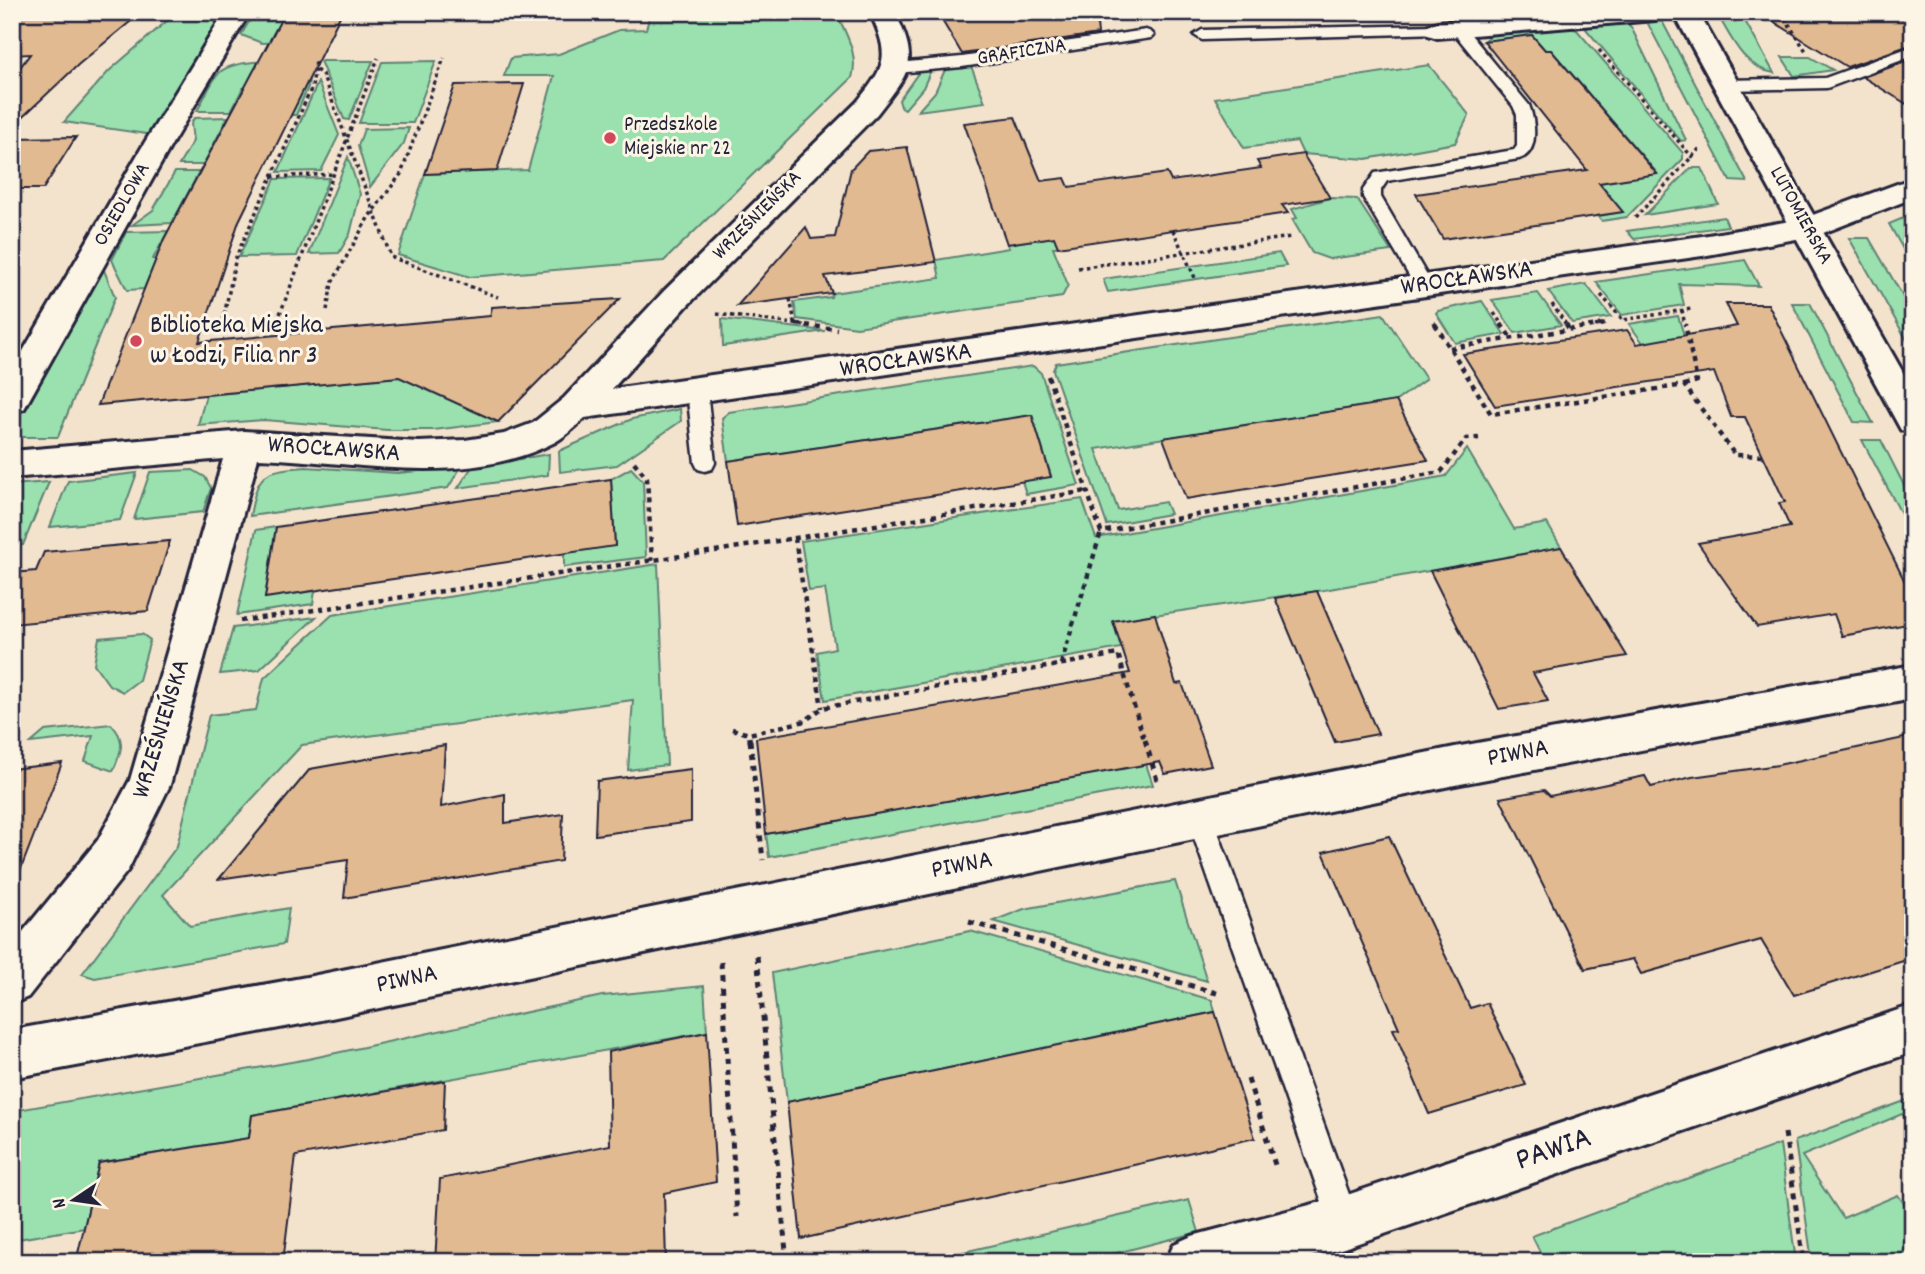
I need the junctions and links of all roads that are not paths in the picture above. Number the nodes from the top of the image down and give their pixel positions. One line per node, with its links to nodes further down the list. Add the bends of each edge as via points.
1 (238, 12): 15 (street, OSIEDLOWA)
2 (882, 12): 9 (street, via 897,41)
3 (1655, 12): 5 (street)
4 (1685, 12): 10 (street, LUTOMIERSKA)
5 (1447, 29): 7 (lane); 13 (lane, via 1521,105 1525,147 1519,154 1381,177 1372,190 1371,197)
6 (1146, 35): 9 (lane, GRAFICZNA)
7 (1202, 35)
8 (1913, 51): 10 (lane, via 1827,83)
9 (897, 68): 16 (street, WRZEŚNIEŃSKA, via 867,108 693,281)
10 (1726, 85): 12 (street, LUTOMIERSKA)
11 (1913, 187): 12 (street, WROCŁAWSKA)
12 (1807, 228): 13 (street, WROCŁAWSKA); 17 (street, LUTOMIERSKA)
13 (1426, 300): 14 (street, WROCŁAWSKA, via 1037,342)
14 (696, 391): 16 (street, WROCŁAWSKA); 19 (lane)
15 (12, 400)
16 (576, 407): 18 (street, WROCŁAWSKA, via 564,421 532,438 491,449 410,456)
17 (1913, 421)
18 (244, 444): 20 (street, WROCŁAWSKA); 23 (street, WRZEŚNIEŃSKA, via 149,785 113,855)
19 (705, 463)
20 (12, 465)
21 (1913, 681): 22 (street, PIWNA)
22 (1200, 818): 25 (street, PIWNA, via 312,999); 26 (lane)
23 (12, 981)
24 (1913, 1028): 26 (street, PAWIA)
25 (12, 1054)
26 (1344, 1222): 27 (street, PAWIA)
27 (1192, 1262)

